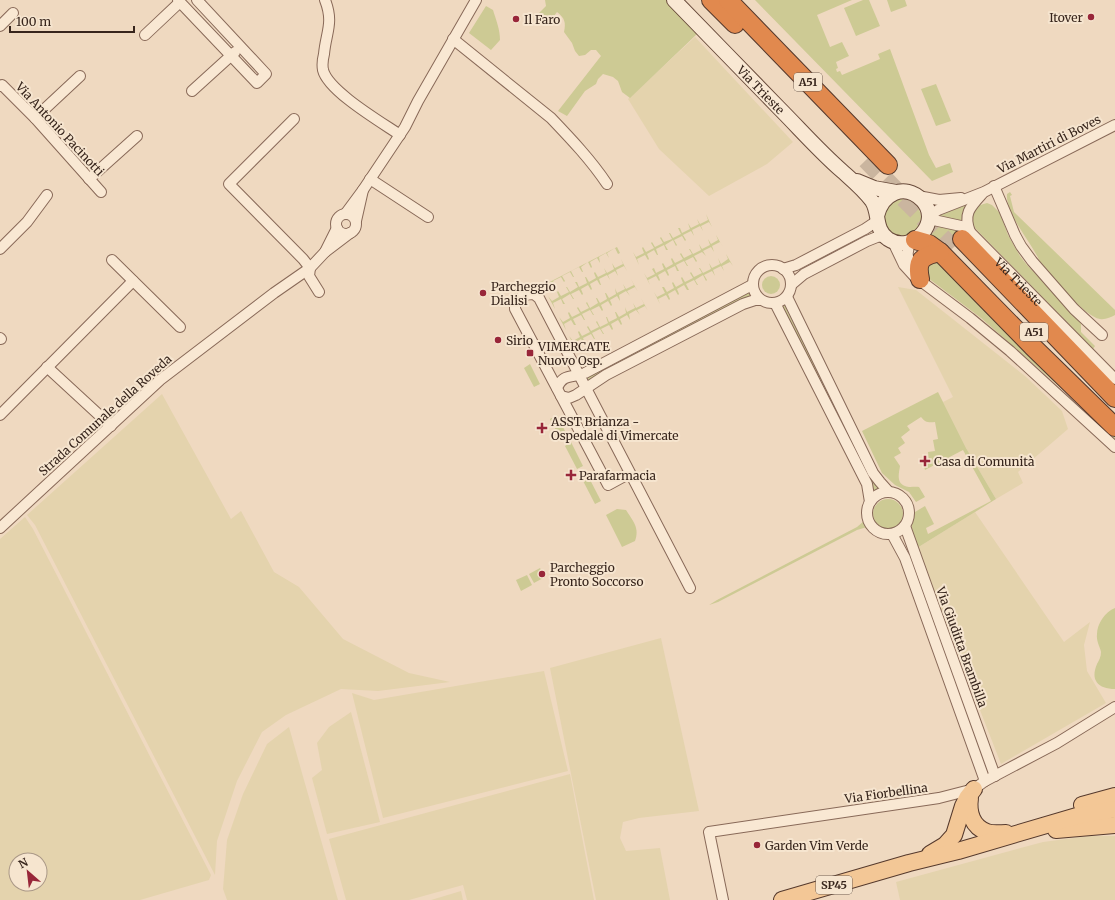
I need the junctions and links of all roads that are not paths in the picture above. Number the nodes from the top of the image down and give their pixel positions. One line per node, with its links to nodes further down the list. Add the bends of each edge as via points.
1 (197, 0): 12 (street)
2 (325, 0): 20 (street, via 329,17 323,70 338,92)
3 (476, 0): 11 (street, Strada Comunale della Roveda)
4 (674, 0): 24 (street, Via Trieste, via 827,158)
5 (711, 0): 22 (highway, A51)
6 (728, 0): 23 (highway, A51)
7 (179, 1): 10 (street); 13 (street)
8 (13, 14): 9 (street)
9 (0, 26)
10 (145, 35)
11 (453, 39): 20 (street, Strada Comunale della Roveda); 27 (street, via 551,118 593,163)
12 (240, 46): 13 (street); 13 (street, via 266,74 257,83)
13 (231, 56): 16 (street)
14 (80, 76): 17 (street)
15 (1, 85): 17 (street, Via Antonio Pacinotti)
16 (192, 91)
17 (35, 118): 25 (street, Via Antonio Pacinotti)
18 (294, 119): 49 (street, via 229,184)
19 (1115, 126): 28 (street, Via Martiri di Boves)
20 (400, 135): 26 (street, Strada Comunale della Roveda)
21 (137, 136): 25 (street)
22 (866, 160)
23 (888, 165)
24 (850, 178): 31 (street, Via Trieste, via 874,188); 38 (street, Via Trieste, via 872,202 876,208)
25 (89, 179): 30 (street, Via Antonio Pacinotti)
26 (370, 179): 29 (street, Strada Comunale della Roveda); 37 (street)
27 (608, 184)
28 (994, 186): 32 (street, Via Martiri di Boves); 60 (street, Via Martiri di Boves, via 1028,256 1074,309)
29 (363, 190): 36 (street, Strada Comunale della Roveda); 40 (street, Strada Comunale della Roveda)
30 (101, 192)
31 (896, 192): 34 (street, Via Trieste); 38 (street, via 882,201)
32 (984, 192): 35 (street, Via Martiri di Boves); 45 (street, Via Martiri di Boves, via 968,213 967,224)
33 (47, 195): 46 (street, via 27,222)
34 (918, 196): 35 (street, Via Martiri di Boves, via 939,200); 39 (street, via 927,209)
35 (969, 197): 39 (street, Via Martiri di Boves, via 938,210)
36 (346, 214): 40 (street); 41 (street, Strada Comunale della Roveda, via 337,218)
37 (428, 216)
38 (877, 218): 43 (street, Via Trieste, via 881,232); 50 (street, via 865,229 796,265)
39 (929, 218): 44 (street, Via Trieste, via 925,230); 45 (street, Via Trieste, via 961,226)
40 (356, 221): 42 (street, Strada Comunale della Roveda, via 356,228)
41 (337, 228): 42 (street, via 342,233); 47 (street, Strada Comunale della Roveda)
42 (351, 233): 47 (street, Strada Comunale della Roveda)
43 (889, 239): 44 (street, via 899,243); 52 (street, Via Trieste, via 904,265); 54 (street, via 877,237 867,241 804,274)
44 (913, 241): 45 (highway, via 928,244); 52 (street, Via Trieste, via 908,248 908,260)
45 (956, 243): 52 (highway, via 921,260 918,268); 63 (street, Via Trieste); 66 (highway, A51); 68 (highway, A51); 70 (highway, via 1032,346)
46 (0, 249)
47 (325, 252): 49 (street, Strada Comunale della Roveda)
48 (112, 260): 51 (street)
49 (310, 268): 55 (street, via 309,276); 69 (street, Strada Comunale della Roveda, via 160,380)
50 (783, 268): 53 (street, via 771,265 760,269); 54 (street, via 790,278)
51 (133, 281): 59 (street); 61 (street)
52 (923, 282): 71 (street, Via Trieste, via 1010,351)
53 (752, 285): 57 (street); 62 (street)
54 (791, 285): 56 (street)
55 (319, 292)
56 (787, 297): 58 (street); 73 (street, Via Giuditta Brambilla, via 873,473)
57 (760, 300): 58 (street); 64 (street, via 743,304 606,375)
58 (775, 303): 74 (street, via 867,484)
59 (180, 327)
60 (1102, 335)
61 (47, 368): 67 (street); 69 (street)
62 (579, 375): 64 (street); 65 (street, via 562,380); 65 (street, via 539,298 534,294 520,297 515,302 515,309)
63 (1115, 379)
64 (586, 389): 65 (street, via 572,397); 72 (street)
65 (559, 392): 72 (street, via 608,485)
66 (1115, 398)
67 (0, 415)
68 (1115, 417)
69 (111, 426): 76 (street, Strada Comunale della Roveda)
70 (1115, 427)
71 (1115, 447)
72 (630, 473): 78 (street)
73 (889, 492): 74 (street, via 878,494); 75 (street, Via Giuditta Brambilla, via 901,496 908,506 908,520)
74 (870, 502): 77 (street, via 867,513 871,526 881,533)
75 (905, 526): 77 (street); 80 (street, Via Giuditta Brambilla)
76 (0, 528)
77 (892, 534): 81 (street, Via Giuditta Brambilla, via 904,558)
78 (690, 588)
79 (1115, 707): 80 (street, Via Fiorbellina, via 1057,743)
80 (996, 776): 81 (street, Via Fiorbellina)
81 (980, 785): 85 (main road, via 970,797 969,806 971,818 979,828 988,833); 87 (main road, via 962,806 954,835 945,845); 88 (street, Via Fiorbellina, via 939,798 709,832)
82 (1115, 796): 85 (main road, via 1073,808)
83 (1115, 809): 85 (main road, SP45, via 1090,813)
84 (1115, 825): 86 (main road, via 1059,830 954,856)
85 (1022, 832): 86 (main road, SP45)
86 (932, 858): 87 (main road, SP45)
87 (909, 863): 89 (main road, SP45)
88 (723, 900)
89 (782, 900)

